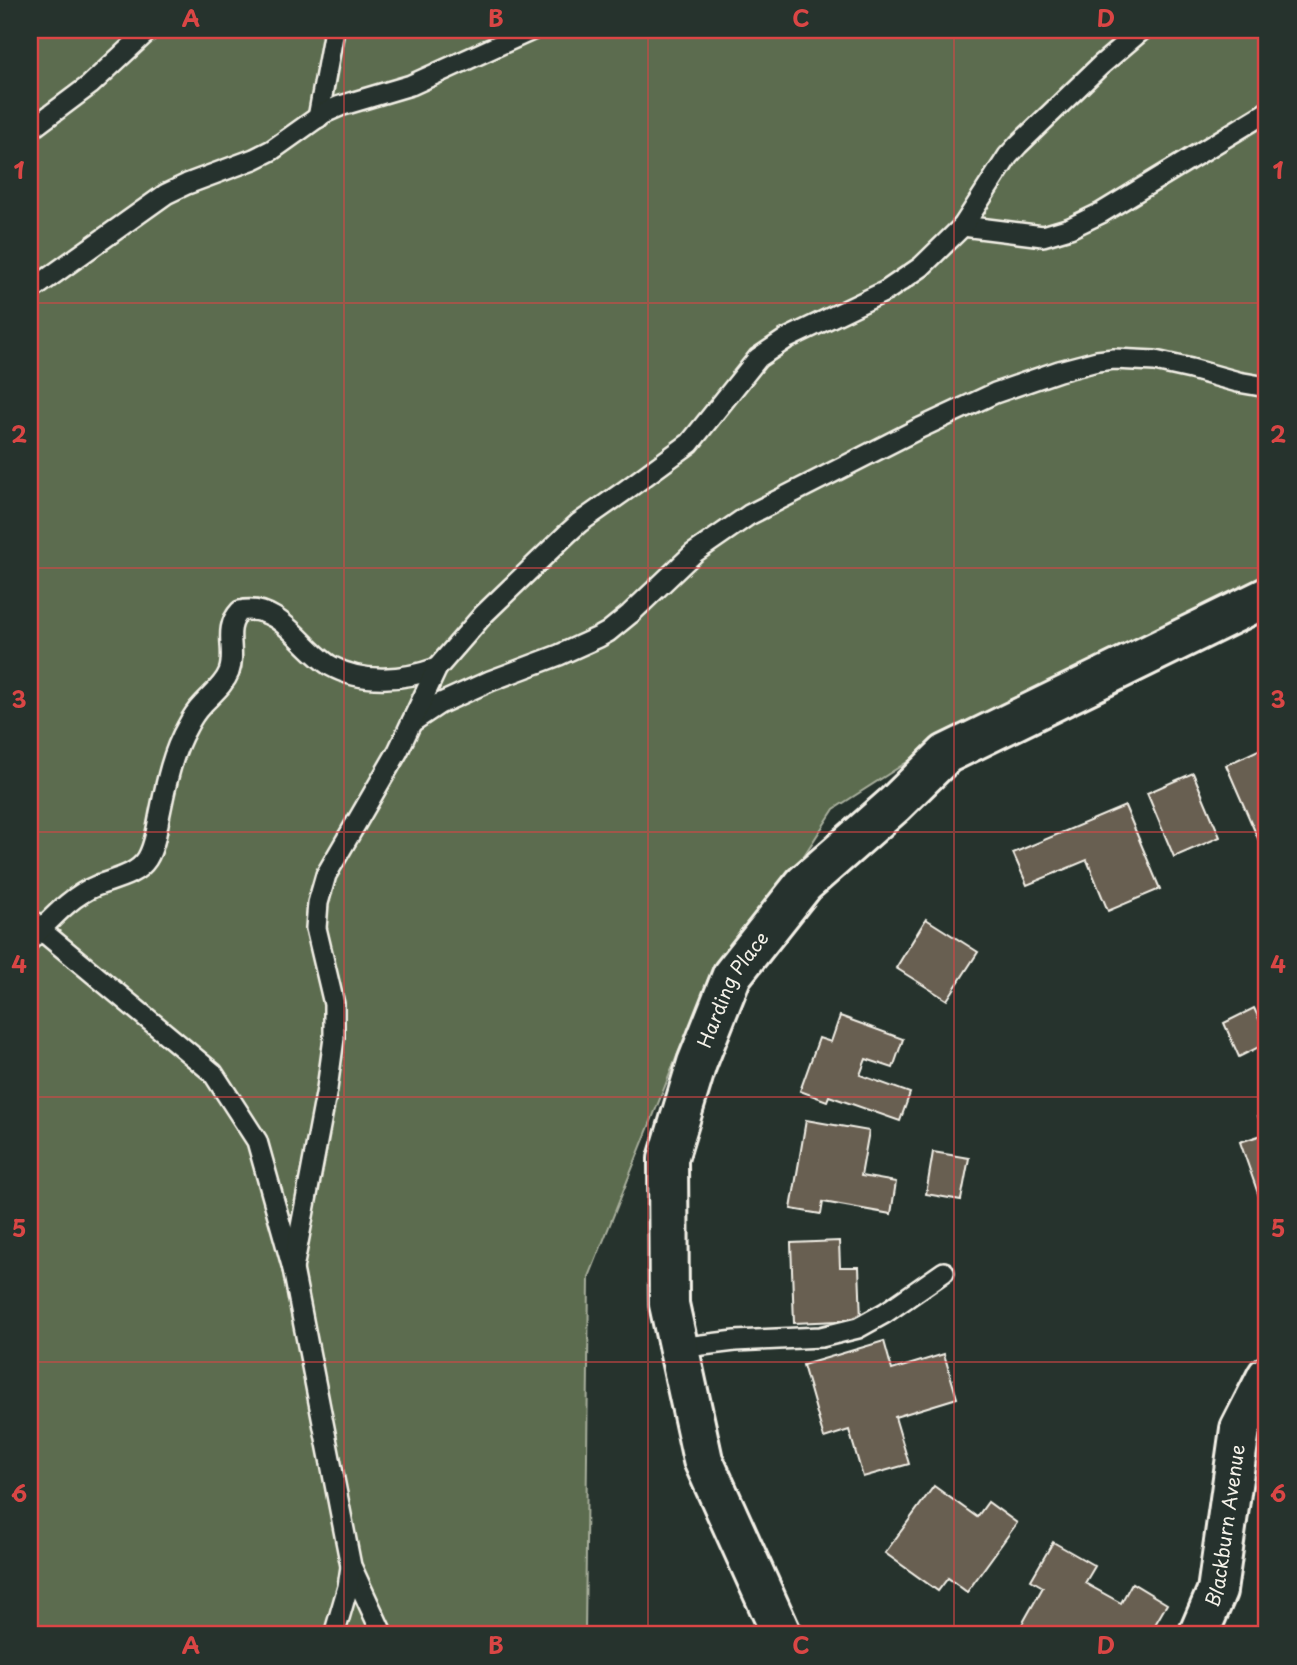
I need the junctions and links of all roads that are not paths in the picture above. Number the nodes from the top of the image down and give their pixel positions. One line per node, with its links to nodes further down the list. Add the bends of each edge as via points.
1 (149, 30): 7 (lane, via 90,85)
2 (334, 30): 6 (lane)
3 (532, 30): 6 (lane, via 418,82 340,106)
4 (1142, 30): 8 (lane, via 1008,156)
5 (1267, 112): 8 (lane, via 1070,228 1043,236)
6 (318, 118): 9 (lane, via 254,159 166,194)
7 (30, 130)
8 (962, 226): 12 (lane, via 898,284 786,339 758,358 690,443 574,528 484,614)
9 (30, 291)
10 (1267, 387): 13 (lane, via 1155,361 1114,359 1059,371 995,393 749,515 701,548 608,632 439,704)
11 (1267, 597): 17 (main road, Harding Place, via 946,754 804,884 732,975 697,1063 668,1159 669,1304)
12 (437, 668): 13 (lane); 14 (lane, via 402,678 353,674 329,665 268,615 240,611 231,628 230,670 180,740 145,862 87,890)
13 (412, 722): 15 (lane, via 326,875 318,903 316,928 334,1004 334,1038)
14 (33, 929): 15 (lane, via 213,1073 257,1141)
15 (293, 1269): 19 (lane)
16 (944, 1272): 17 (lane, via 858,1328 821,1337)
17 (678, 1348): 22 (main road, Harding Place, via 703,1460)
18 (1267, 1376): 23 (main road, Blackburn Avenue, via 1240,1429 1217,1591)
19 (351, 1566): 20 (lane); 21 (lane)
20 (334, 1635)
21 (383, 1635)
22 (782, 1635)
23 (1198, 1635)

